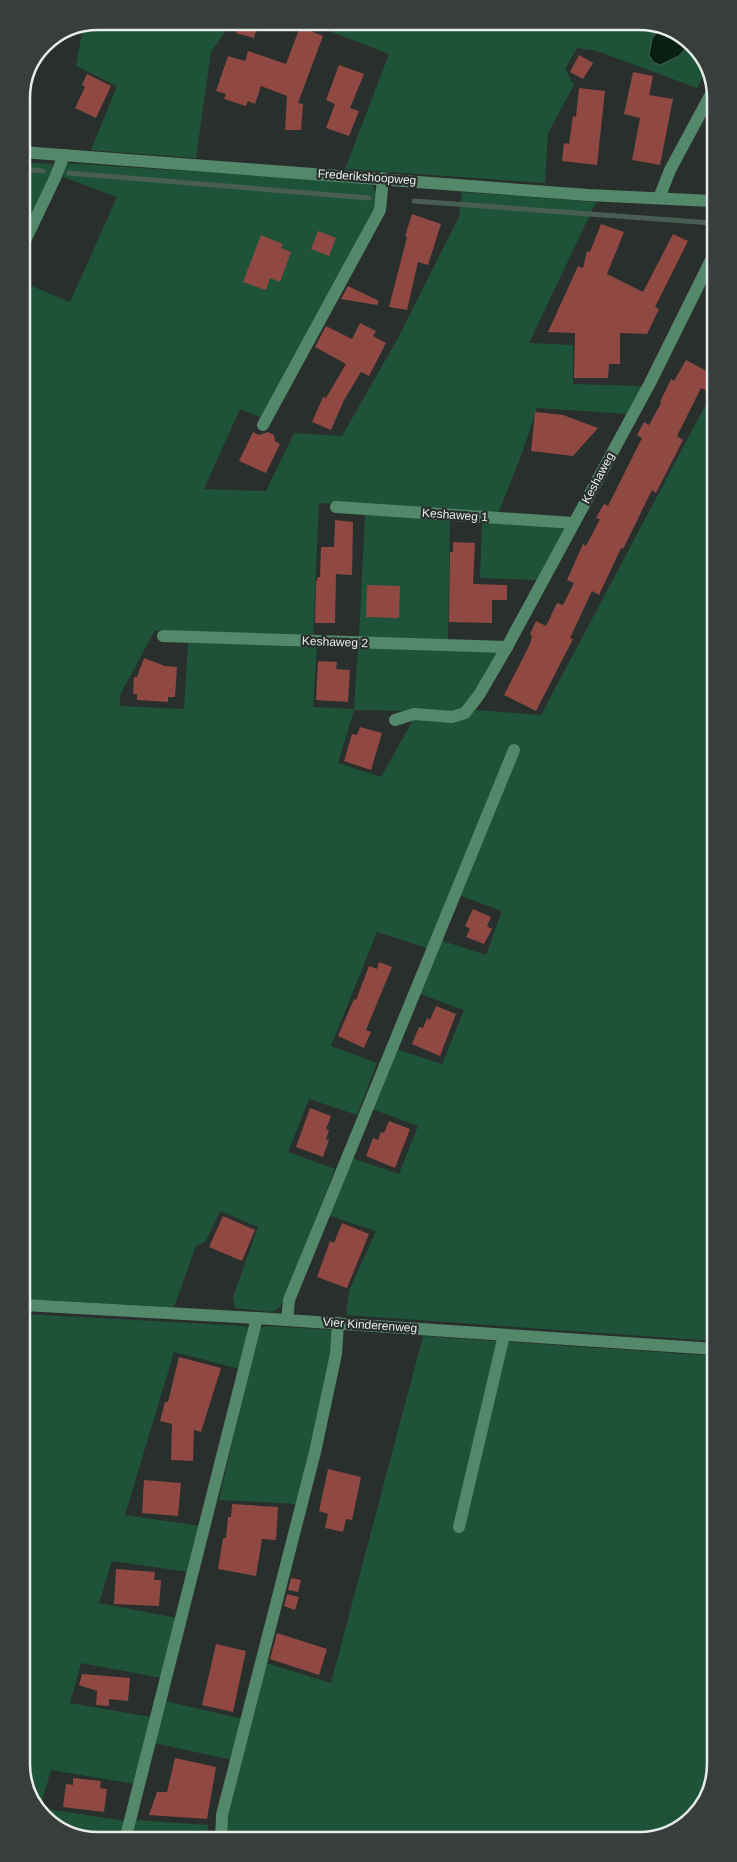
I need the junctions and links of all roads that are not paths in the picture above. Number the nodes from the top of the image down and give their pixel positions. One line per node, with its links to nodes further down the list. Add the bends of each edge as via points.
1 (707, 101): 5 (street, via 670,170)
2 (30, 153): 3 (street, Frederikshoopweg)
3 (64, 155): 4 (street, Frederikshoopweg); 7 (street)
4 (384, 178): 5 (street, Frederikshoopweg); 9 (street, via 380,210)
5 (659, 198): 6 (street, Frederikshoopweg)
6 (707, 201)
7 (30, 230)
8 (707, 268): 11 (street, Keshaweg, via 650,383)
9 (263, 425)
10 (336, 507): 11 (street, Keshaweg 1)
11 (574, 523): 13 (street, Keshaweg)
12 (163, 636): 13 (street, Keshaweg 2)
13 (507, 648): 14 (street, Keshaweg, via 465,714 452,718 414,714)
14 (395, 720)
15 (514, 750): 18 (street, via 289,1300)
16 (30, 1305): 17 (street, Vier Kinderenweg)
17 (257, 1318): 18 (street, Vier Kinderenweg); 23 (street)
18 (287, 1320): 19 (street, Vier Kinderenweg)
19 (338, 1323): 20 (street, Vier Kinderenweg); 24 (street, via 336,1354 315,1452 222,1815)
20 (504, 1335): 21 (street, Vier Kinderenweg); 22 (street)
21 (707, 1348)
22 (459, 1527)
23 (127, 1832)
24 (221, 1832)

